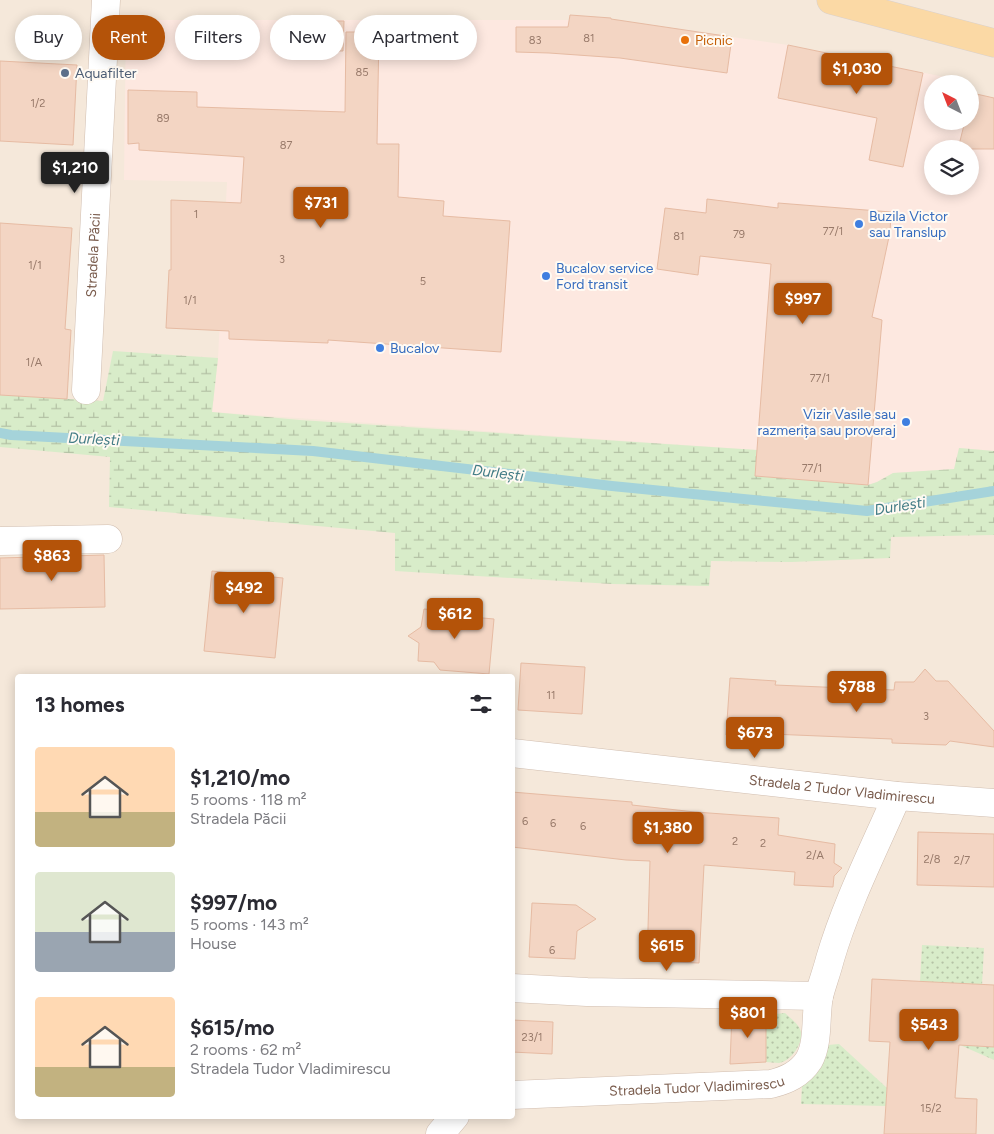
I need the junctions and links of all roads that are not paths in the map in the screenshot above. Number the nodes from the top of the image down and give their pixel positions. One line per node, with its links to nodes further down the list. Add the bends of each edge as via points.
1 (106, 0): 4 (street, Stradela Păcii)
2 (831, 0): 3 (main road)
3 (994, 44)
4 (86, 390)
5 (108, 539): 6 (street)
6 (0, 541)
7 (515, 753): 8 (street, Stradela 2 Tudor Vladimirescu)
8 (897, 796): 9 (street, Stradela 2 Tudor Vladimirescu); 11 (street, Stradela Tudor Vladimirescu, via 851,904)
9 (994, 803)
10 (515, 988): 11 (street)
11 (819, 996): 12 (street, Stradela Tudor Vladimirescu, via 814,1045 809,1059 800,1072 786,1080 771,1084)
12 (515, 1095)
13 (452, 1119): 14 (street)
14 (440, 1134)

